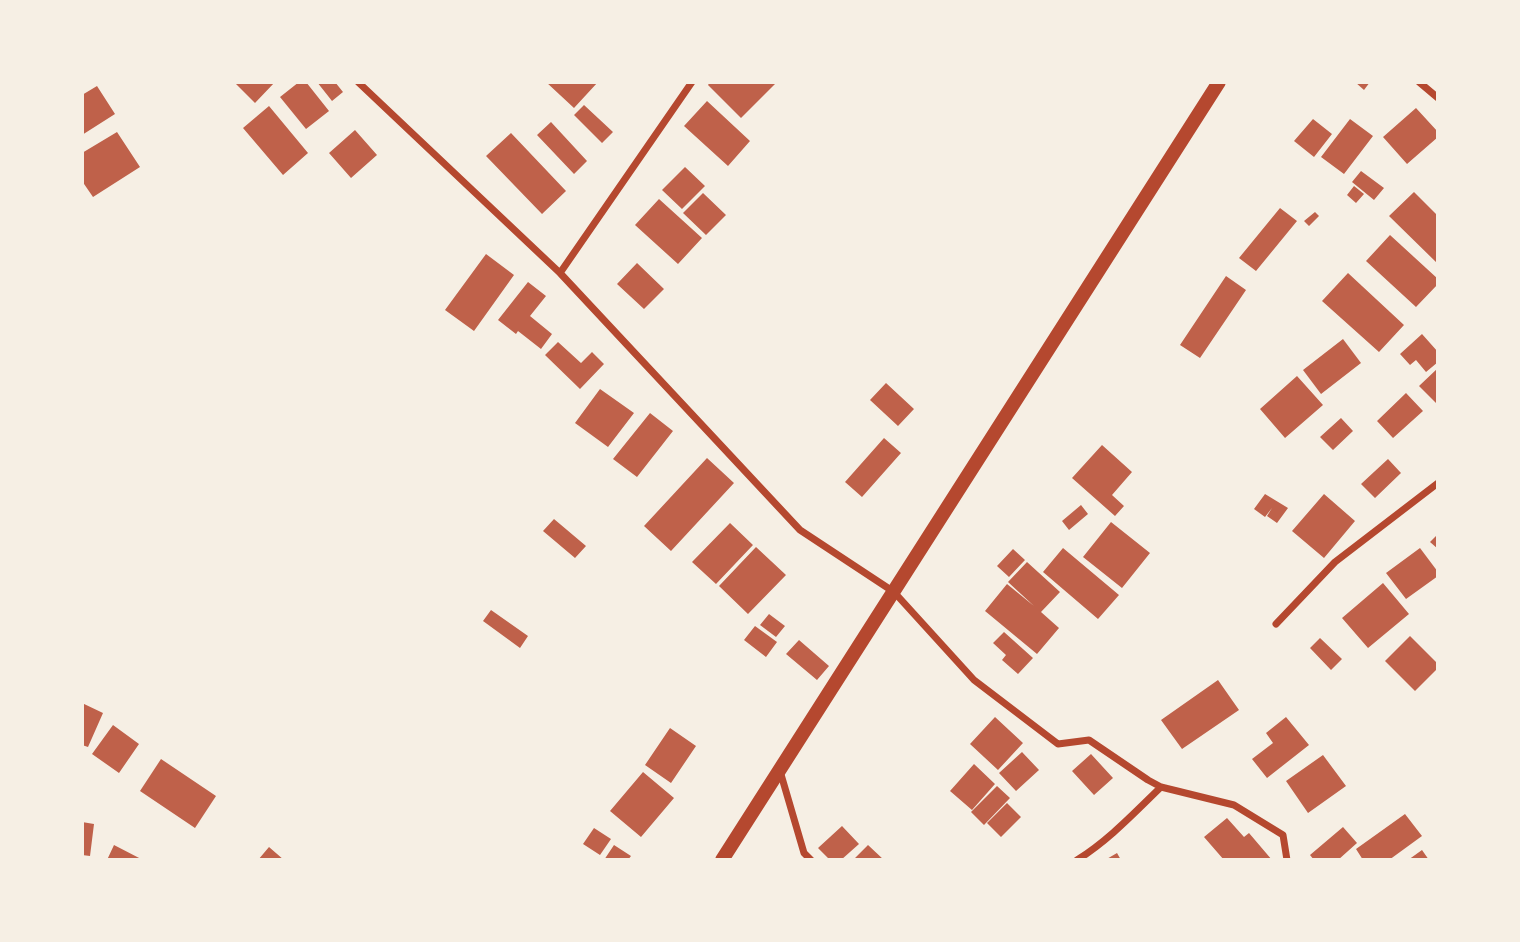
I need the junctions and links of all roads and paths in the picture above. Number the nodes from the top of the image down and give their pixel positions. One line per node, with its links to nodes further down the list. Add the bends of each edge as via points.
1 (358, 82): 6 (street)
2 (692, 82): 6 (street)
3 (1219, 82): 8 (main road)
4 (1419, 82): 5 (street)
5 (1438, 97)
6 (560, 274): 8 (street, via 800,530)
7 (1438, 483): 9 (street, via 1335,562)
8 (894, 592): 10 (main road); 11 (street, via 974,680 1058,744 1089,740)
9 (1276, 624)
10 (780, 771): 12 (main road); 13 (street, via 804,853)
11 (1161, 787): 14 (street); 15 (street, via 1234,805 1283,835)
12 (722, 860)
13 (811, 860)
14 (1077, 860)
15 (1287, 860)

